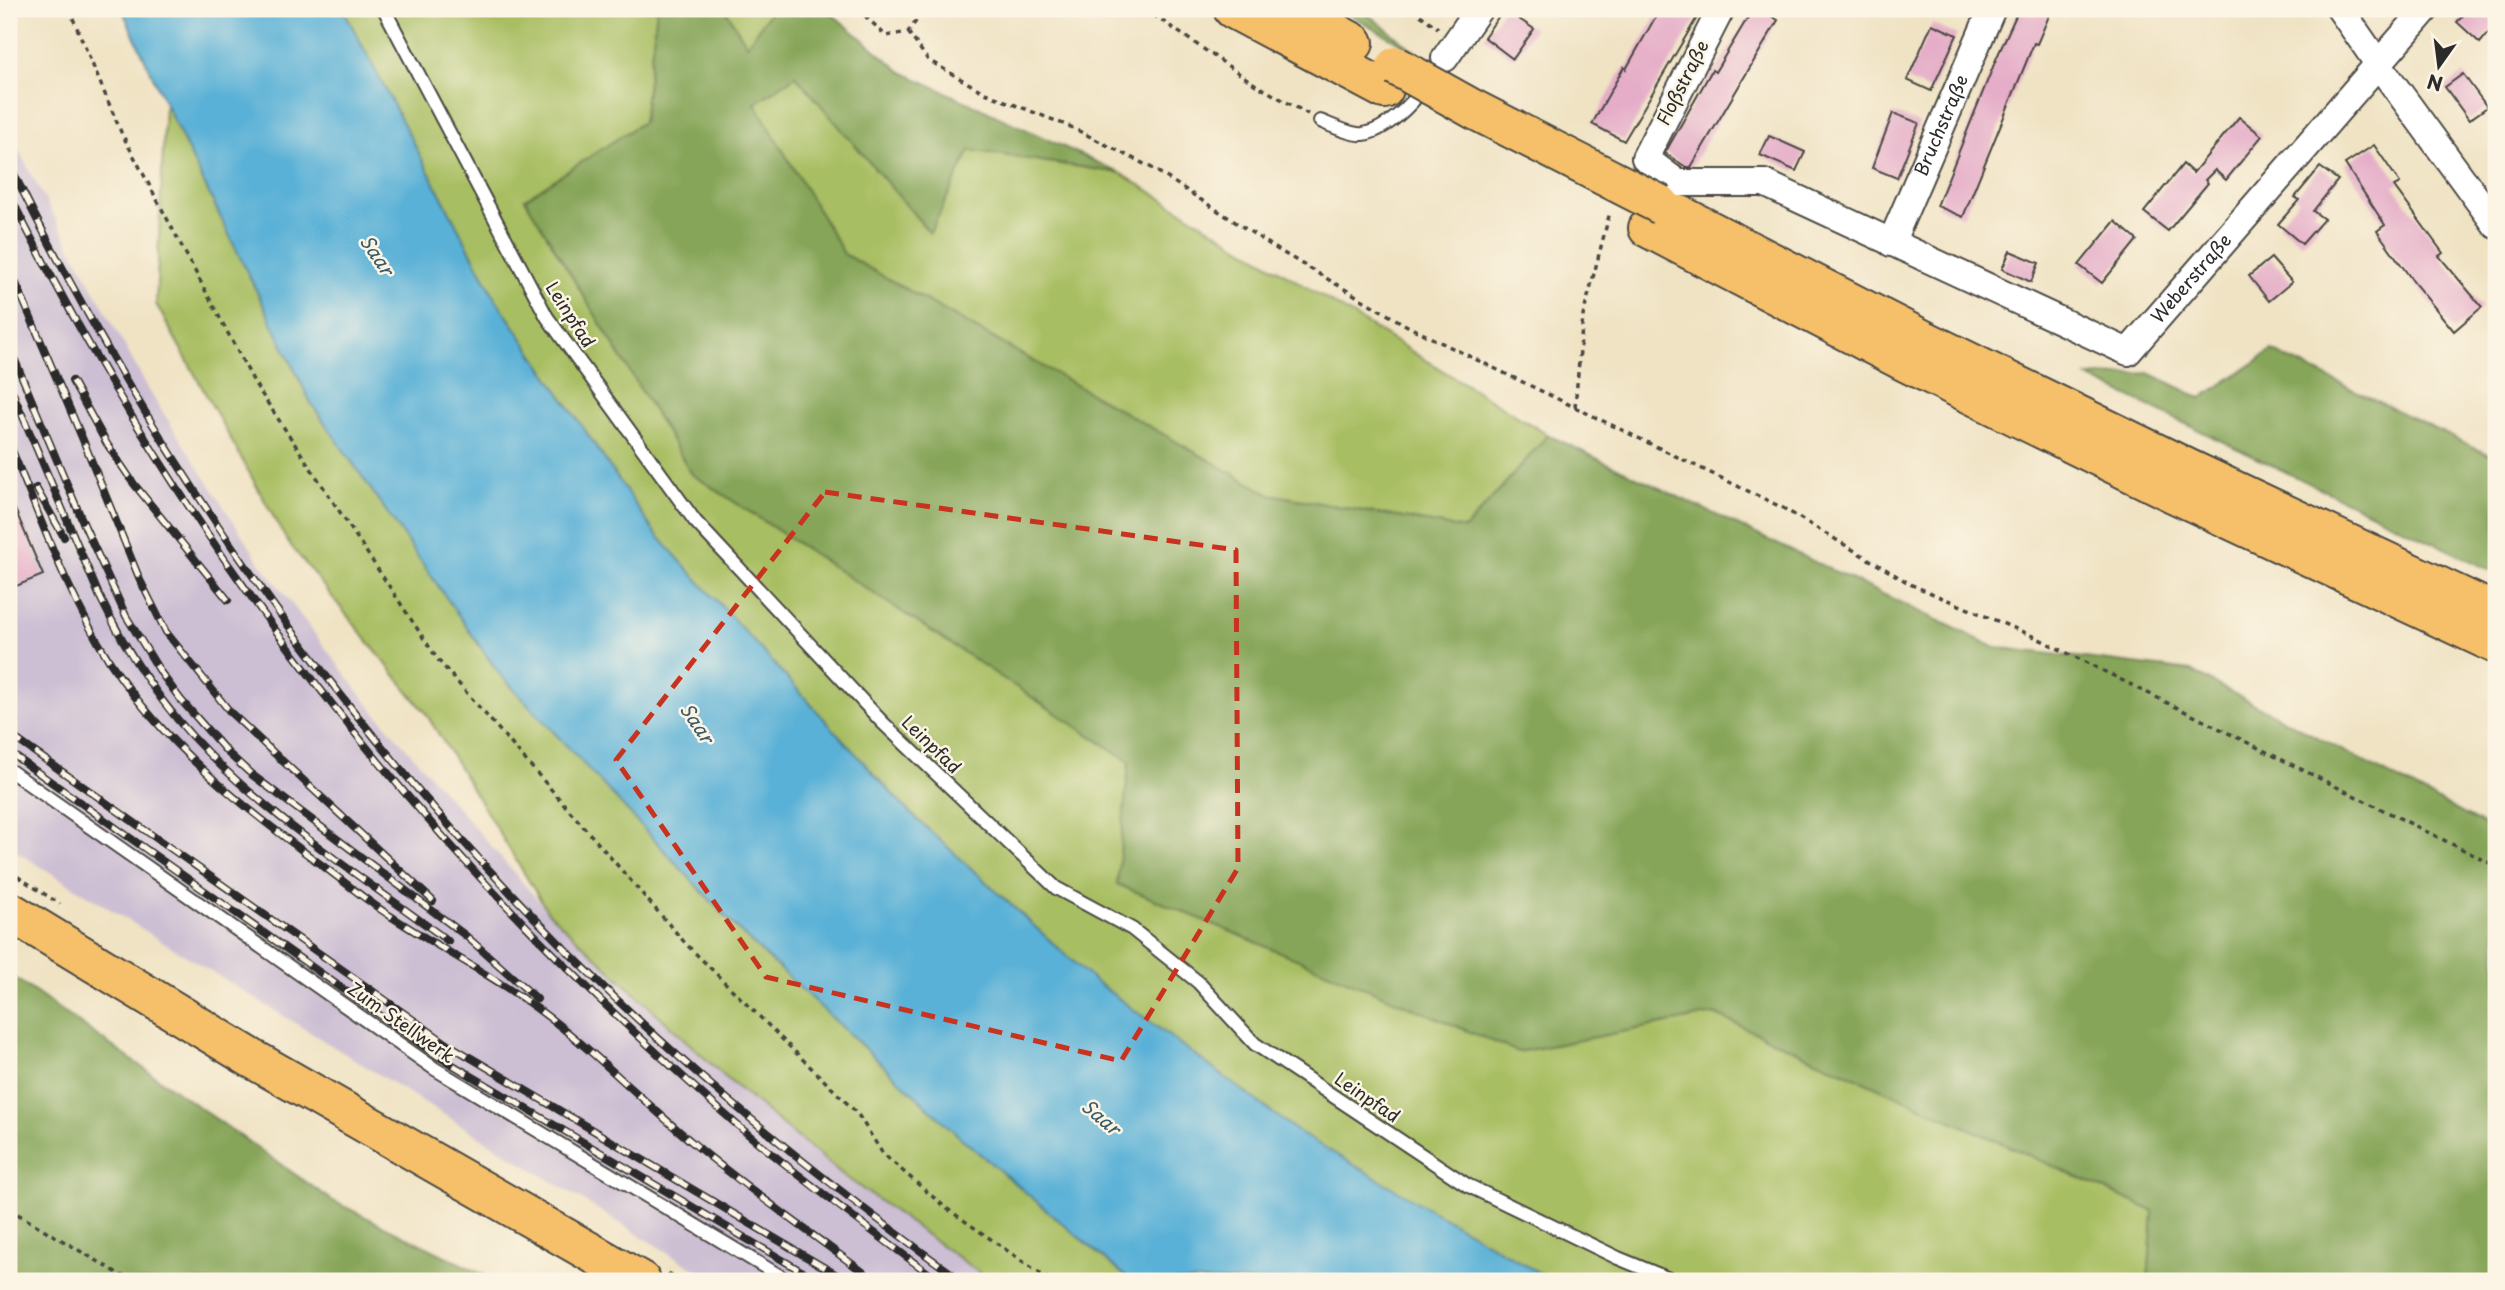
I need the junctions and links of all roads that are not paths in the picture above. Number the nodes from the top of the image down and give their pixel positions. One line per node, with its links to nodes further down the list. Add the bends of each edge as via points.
1 (384, 9): 26 (lane, Leinpfad, via 547,317 695,521 882,722 1056,888 1132,929 1198,982 1255,1044 1467,1185)
2 (1233, 9): 10 (main road)
3 (1292, 9): 10 (main road)
4 (1479, 9): 10 (street)
5 (1721, 9): 19 (street, Floßstraße, via 1645,158 1678,183 1765,183)
6 (1992, 9): 19 (street, Bruchstraße)
7 (2340, 9): 9 (street)
8 (2426, 9): 9 (street, Weberstraße)
9 (2379, 65): 18 (street); 19 (street, Weberstraße, via 2128,352)
10 (1424, 70): 11 (lane); 12 (lane, via 1384,126 1362,135); 17 (main road)
11 (1430, 102)
12 (1320, 121)
13 (1467, 121): 14 (lane)
14 (1480, 127)
15 (1529, 153): 16 (lane)
16 (1616, 197)
17 (1655, 217): 20 (main road); 21 (main road, via 1907,363)
18 (2496, 225)
19 (1891, 243)
20 (2496, 613)
21 (2496, 644)
22 (9, 770): 25 (lane, Zum Stellwerk, via 435,1069)
23 (9, 911): 24 (main road, via 251,1058)
24 (641, 1281)
25 (788, 1281)
26 (1674, 1281)

